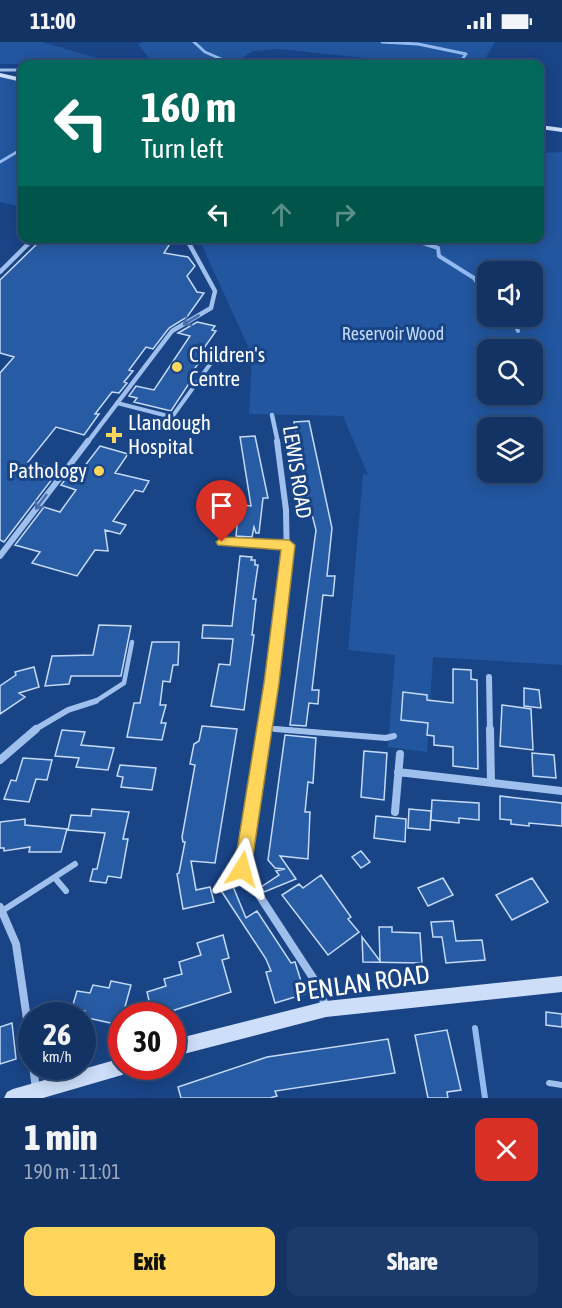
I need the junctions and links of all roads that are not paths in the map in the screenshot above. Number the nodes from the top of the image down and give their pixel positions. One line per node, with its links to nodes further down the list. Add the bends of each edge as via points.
1 (0, 70): 2 (lane)
2 (18, 70)
3 (0, 75): 4 (main road)
4 (18, 79)
5 (544, 128): 6 (main road)
6 (562, 130)
7 (29, 243): 9 (street)
8 (189, 243): 11 (street, one-way to 11, via 215,291 211,308 172,332)
9 (0, 272)
10 (216, 356): 11 (lane, via 172,417)
11 (117, 403): 15 (street, one-way to 15)
12 (272, 415): 14 (street, LEWIS ROAD, via 284,477)
13 (222, 542): 14 (lane)
14 (289, 545): 19 (street, LEWIS ROAD)
15 (0, 556)
16 (132, 642): 18 (lane, via 124,683)
17 (489, 677): 24 (street)
18 (96, 701): 22 (street, via 76,706 36,726)
19 (264, 728): 20 (lane); 33 (street, LEWIS ROAD, via 242,869 319,987)
20 (394, 736)
21 (400, 754): 23 (street)
22 (0, 760)
23 (398, 772): 24 (street); 26 (street)
24 (491, 782): 25 (street)
25 (562, 791)
26 (395, 812)
27 (75, 864): 28 (lane)
28 (55, 878): 29 (lane); 30 (lane)
29 (66, 891)
30 (1, 909): 32 (street, via 16,944)
31 (562, 984): 33 (main road, PENLAN ROAD)
32 (25, 1002)
33 (326, 1009): 34 (main road, PENLAN ROAD)
34 (186, 1045)
35 (108, 1072): 40 (main road)
36 (35, 1080): 39 (street)
37 (549, 1083): 38 (lane)
38 (562, 1085)
39 (36, 1092): 40 (main road); 41 (main road)
40 (57, 1092)
41 (13, 1098)

